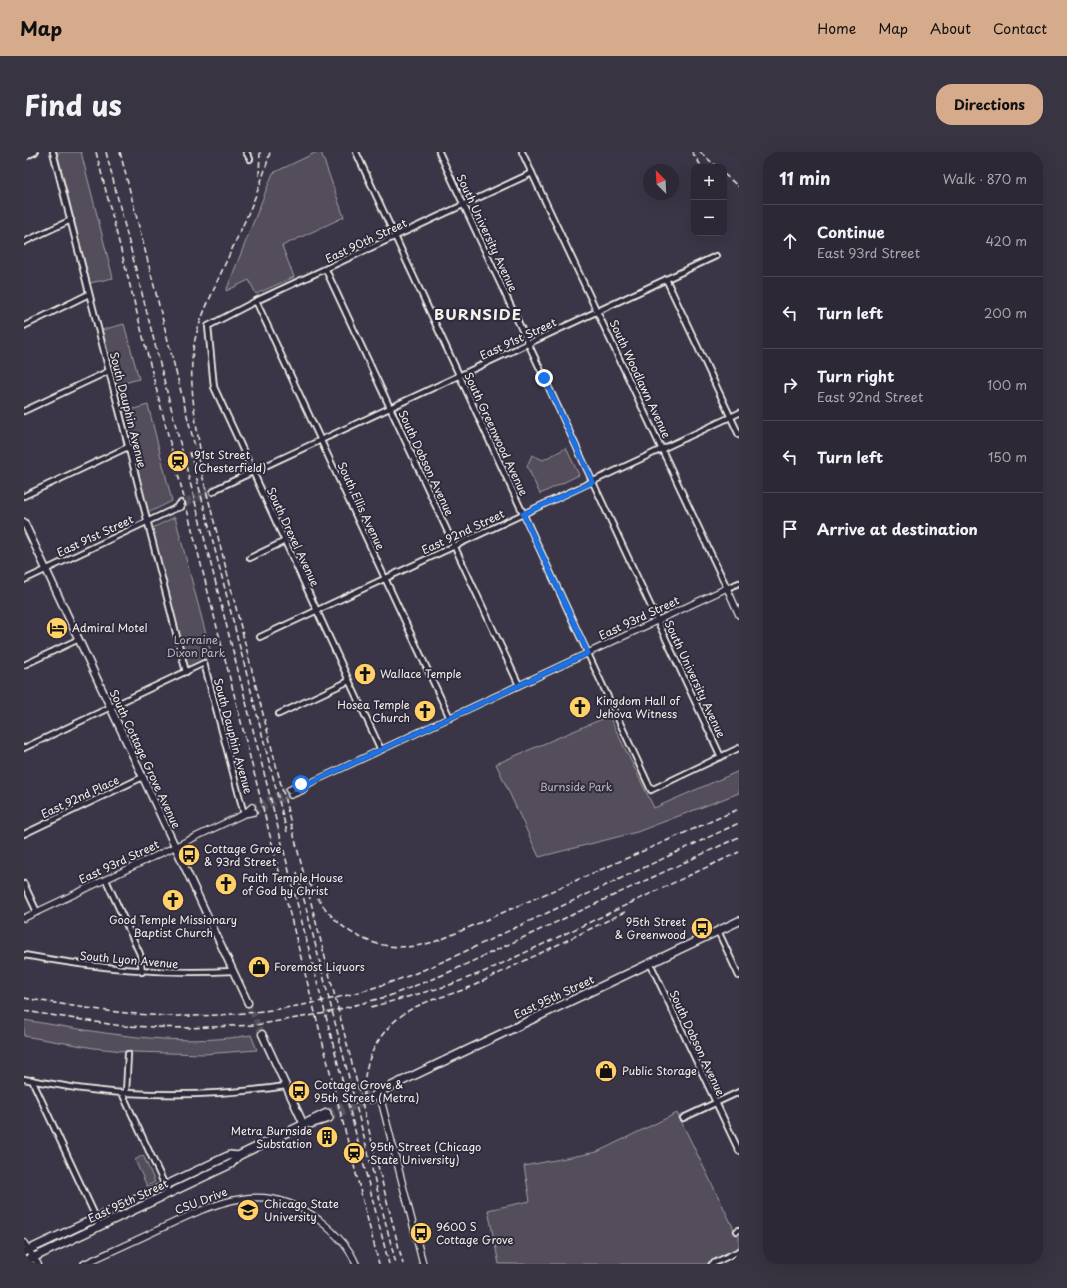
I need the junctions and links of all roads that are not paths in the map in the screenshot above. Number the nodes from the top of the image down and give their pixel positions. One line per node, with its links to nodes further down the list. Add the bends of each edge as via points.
1 (35, 152): 7 (street)
2 (53, 152): 11 (street, South Dauphin Avenue)
3 (246, 152): 8 (street)
4 (356, 152): 12 (street, South Greenwood Avenue)
5 (439, 152): 10 (street, South University Avenue)
6 (522, 152): 9 (street, South Woodlawn Avenue)
7 (24, 157)
8 (250, 159)
9 (532, 173): 10 (street, East 90th Street); 19 (street, South Woodlawn Avenue)
10 (464, 205): 12 (street, East 90th Street); 22 (street, South University Avenue)
11 (71, 220): 13 (street); 17 (street, South Dauphin Avenue)
12 (395, 237): 15 (street, East 90th Street); 24 (street, South Greenwood Avenue)
13 (24, 242)
14 (716, 256): 16 (street, East 91st Street)
15 (326, 270): 18 (street, East 90th Street); 25 (street, South Dobson Avenue)
16 (666, 279): 19 (street, East 91st Street); 28 (street)
17 (90, 294): 20 (street); 23 (street, South Dauphin Avenue)
18 (256, 301): 21 (street, East 90th Street); 30 (street, South Ellis Avenue)
19 (597, 312): 22 (street, East 91st Street); 32 (street, South Woodlawn Avenue)
20 (24, 326)
21 (208, 326): 33 (street, South Drexel Avenue, via 214,387)
22 (528, 344): 24 (street, East 91st Street); 34 (street, South University Avenue)
23 (109, 371): 26 (street); 31 (street, South Dauphin Avenue)
24 (459, 376): 25 (street, East 91st Street); 38 (street, South Greenwood Avenue)
25 (390, 408): 30 (street, East 91st Street); 42 (street, South Dobson Avenue)
26 (24, 411)
27 (739, 413): 28 (street, East 92nd Street)
28 (731, 417): 29 (street); 32 (street, East 92nd Street)
29 (739, 435)
30 (321, 440): 33 (street, East 91st Street); 45 (street, South Ellis Avenue)
31 (128, 447): 36 (street); 40 (street, South Dauphin Avenue)
32 (662, 449): 34 (street, East 92nd Street); 48 (street, South Woodlawn Avenue)
33 (253, 472): 35 (street, East 91st Street); 41 (street, South Drexel Avenue)
34 (593, 482): 38 (street, East 92nd Street); 51 (street, South University Avenue)
35 (213, 490)
36 (24, 496)
37 (181, 505): 40 (street, East 91st Street)
38 (523, 514): 42 (street, East 92nd Street); 54 (street, South Greenwood Avenue)
39 (24, 522): 44 (main road, South Cottage Grove Avenue)
40 (147, 522): 44 (street, East 91st Street); 56 (street, South Dauphin Avenue)
41 (285, 542): 43 (street); 49 (street, South Drexel Avenue)
42 (455, 546): 45 (street, East 92nd Street); 58 (street, South Dobson Avenue)
43 (250, 558)
44 (46, 570): 46 (street, East 91st Street); 53 (main road, South Cottage Grove Avenue)
45 (385, 578): 49 (street, East 92nd Street); 61 (street, South Ellis Avenue)
46 (24, 580)
47 (739, 582): 48 (street, East 93rd Street)
48 (727, 588): 50 (street, South Woodlawn Avenue); 51 (street, East 93rd Street)
49 (317, 610): 52 (street, East 92nd Street); 57 (street, South Drexel Avenue)
50 (739, 615)
51 (657, 621): 54 (street, East 93rd Street); 65 (street, South University Avenue)
52 (260, 637)
53 (79, 639): 55 (street); 59 (main road, South Cottage Grove Avenue)
54 (588, 653): 58 (street, East 93rd Street); 65 (street, South Greenwood Avenue, via 651,790)
55 (24, 665)
56 (186, 672): 59 (street); 69 (street, South Dauphin Avenue, via 204,663)
57 (349, 681): 60 (street); 64 (street, South Drexel Avenue)
58 (520, 685): 61 (street, East 93rd Street)
59 (110, 708): 62 (street); 66 (main road, South Cottage Grove Avenue)
60 (279, 714)
61 (450, 718): 64 (street, East 93rd Street)
62 (24, 748)
63 (739, 748): 65 (street)
64 (381, 750): 67 (street, East 93rd Street, via 308,784 301,784)
65 (721, 757)
66 (143, 777): 70 (street, East 92nd Place); 71 (main road, South Cottage Grove Avenue)
67 (290, 792)
68 (253, 810): 69 (street, East 93rd Street)
69 (244, 814): 71 (street, East 93rd Street)
70 (24, 834)
71 (175, 846): 72 (street, East 93rd Street); 80 (main road, South Cottage Grove Avenue)
72 (106, 880): 74 (street, East 93rd Street); 81 (street, via 140,954)
73 (24, 884): 74 (street)
74 (37, 912): 75 (street, East 93rd Street)
75 (24, 918)
76 (739, 921): 77 (main road, East 95th Street)
77 (718, 931): 79 (main road, East 95th Street); 82 (street)
78 (24, 955): 81 (street, South Lyon Avenue)
79 (650, 963): 89 (main road, East 95th Street); 93 (street, South Dobson Avenue)
80 (233, 971): 81 (street, South Lyon Avenue, via 188,974); 83 (main road, South Cottage Grove Avenue)
81 (142, 972)
82 (739, 976)
83 (248, 1003)
84 (262, 1034): 88 (main road)
85 (128, 1054): 91 (street)
86 (24, 1079): 87 (street)
87 (32, 1080): 91 (street); 101 (street)
88 (286, 1086): 91 (street, via 246,1092 190,1095); 96 (main road)
89 (379, 1092): 92 (main road, East 95th Street); 110 (street)
90 (739, 1092): 93 (street)
91 (124, 1093): 99 (street)
92 (370, 1096)
93 (716, 1102): 95 (street); 97 (street, South Dobson Avenue)
94 (328, 1116): 96 (main road, East 95th Street)
95 (683, 1118)
96 (304, 1125): 98 (main road, East 95th Street)
97 (739, 1151)
98 (238, 1156): 99 (main road, East 95th Street, via 230,1155); 100 (main road, East 95th Street, via 231,1164)
99 (165, 1186): 100 (street); 101 (main road, East 95th Street)
100 (169, 1194): 102 (main road, East 95th Street)
101 (96, 1218): 102 (street); 103 (main road, East 95th Street)
102 (100, 1226): 105 (main road, East 95th Street)
103 (25, 1249): 105 (street); 106 (street)
104 (739, 1251): 111 (street)
105 (34, 1257): 106 (main road, East 95th Street); 107 (street)
106 (26, 1262)
107 (38, 1264)
108 (84, 1264): 109 (street, CSU Drive, via 204,1209 228,1200 250,1197 282,1202 315,1217 346,1246)
109 (356, 1264)
110 (423, 1264)
111 (712, 1264)

